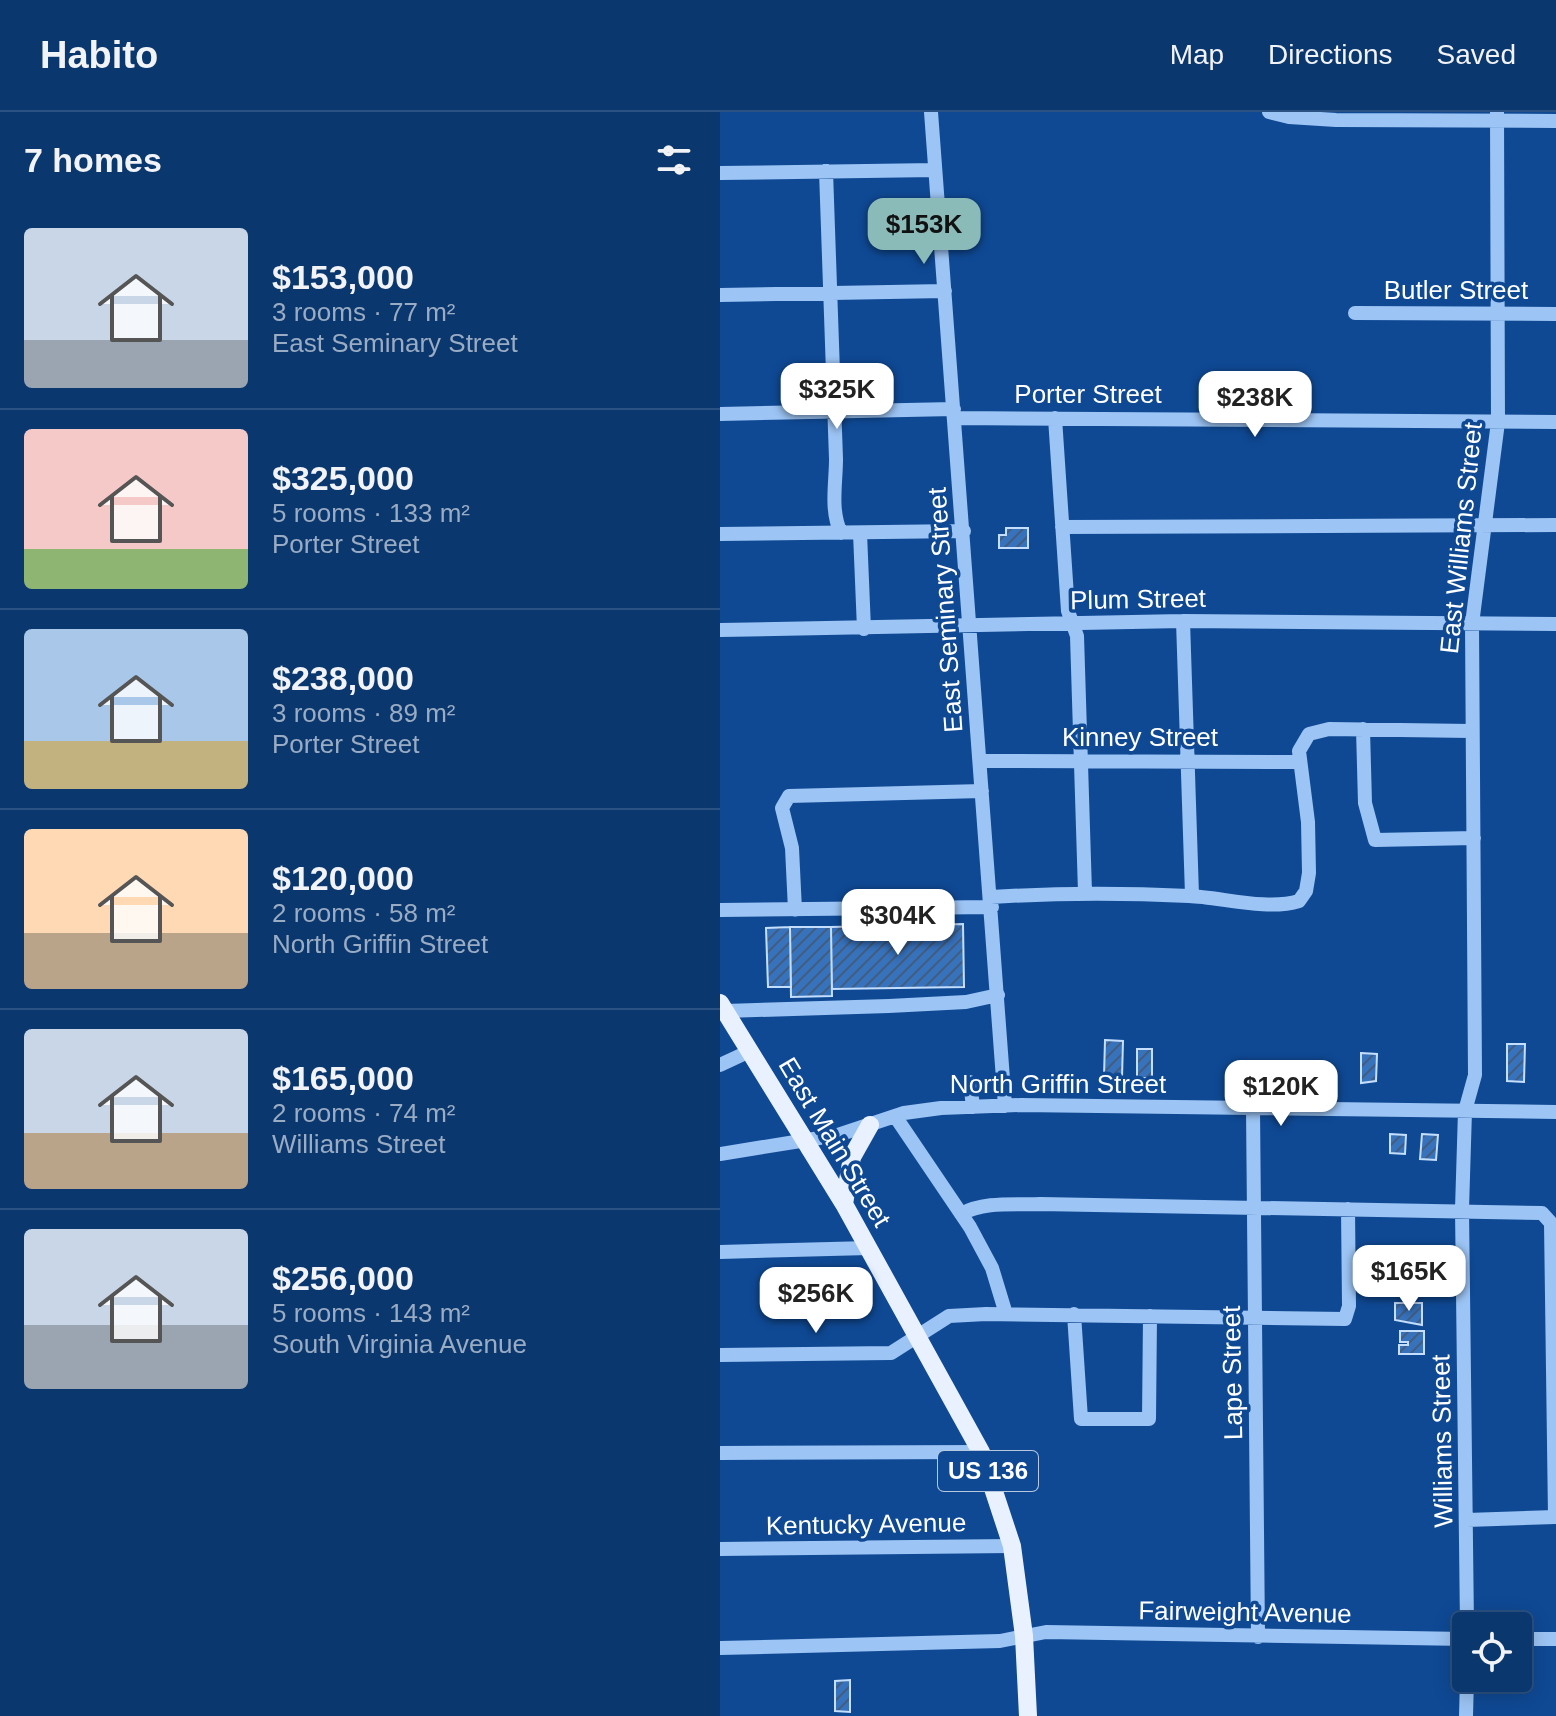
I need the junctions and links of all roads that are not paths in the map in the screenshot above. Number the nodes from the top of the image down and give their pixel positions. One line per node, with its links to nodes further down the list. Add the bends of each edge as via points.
1 (931, 112): 6 (street, East Seminary Street)
2 (1269, 112): 3 (street)
3 (1336, 116): 4 (street)
4 (1497, 116): 5 (street); 13 (street, East Williams Street)
5 (1556, 121)
6 (935, 170): 7 (street); 9 (street, East Seminary Street)
7 (826, 171): 8 (street); 10 (street)
8 (720, 173)
9 (945, 291): 10 (street); 16 (street, East Seminary Street)
10 (831, 294): 11 (street); 15 (street)
11 (720, 295)
12 (1355, 313): 13 (street, Butler Street)
13 (1498, 313): 14 (street, Butler Street); 19 (street, East Williams Street)
14 (1556, 314)
15 (834, 412): 16 (street, Porter Street); 17 (street, Porter Street); 25 (street, via 833,505)
16 (954, 413): 18 (street, Porter Street); 24 (street, East Seminary Street)
17 (720, 414)
18 (1055, 418): 19 (street, Porter Street); 23 (street)
19 (1498, 422): 20 (street, Porter Street); 21 (street, East Williams Street)
20 (1556, 422)
21 (1487, 523): 22 (street); 23 (street); 30 (street, East Williams Street)
22 (1556, 525)
23 (1062, 527): 29 (street)
24 (964, 531): 26 (street); 32 (street, East Seminary Street)
25 (841, 533): 26 (street); 27 (street)
26 (860, 533): 33 (street)
27 (720, 534)
28 (1183, 621): 29 (street, Plum Street); 30 (street, Plum Street); 39 (street)
29 (1073, 624): 32 (street, Plum Street); 38 (street)
30 (1472, 624): 31 (street, Plum Street); 36 (street, East Williams Street)
31 (1556, 624)
32 (969, 627): 33 (street, Plum Street); 37 (street, East Seminary Street)
33 (864, 629): 34 (street, Plum Street)
34 (720, 630)
35 (1363, 729): 36 (street); 40 (street, via 1309,734); 42 (street, via 1365,803 1375,840)
36 (1471, 731): 42 (street, East Williams Street)
37 (980, 761): 38 (street, Kinney Street); 41 (street, East Seminary Street)
38 (1081, 761): 39 (street, Kinney Street); 43 (street)
39 (1186, 761): 40 (street, Kinney Street); 44 (street)
40 (1299, 762): 44 (street, via 1308,822 1304,896 1283,903 1223,902)
41 (982, 791): 45 (street, East Seminary Street); 47 (street, via 789,796 782,808 792,848)
42 (1474, 838): 56 (street, East Williams Street, via 1475,1075)
43 (1085, 892): 44 (street); 45 (street)
44 (1192, 895)
45 (992, 902): 47 (street); 48 (street, East Seminary Street)
46 (720, 910): 47 (street)
47 (795, 910)
48 (998, 995): 49 (street, via 889,1006); 53 (street, East Seminary Street)
49 (723, 1007): 50 (main road, East Main Street / US 136)
50 (750, 1051): 51 (street); 60 (main road, East Main Street / US 136)
51 (720, 1065)
52 (970, 1082): 54 (street)
53 (1005, 1106): 54 (street, North Griffin Street); 55 (street, North Griffin Street)
54 (973, 1107): 58 (street, North Griffin Street)
55 (1253, 1109): 56 (street, North Griffin Street); 63 (street, Lape Street)
56 (1465, 1111): 57 (street, North Griffin Street); 65 (street, Williams Street)
57 (1556, 1112)
58 (895, 1116): 59 (street, North Griffin Street); 66 (street)
59 (870, 1125): 60 (street, North Griffin Street); 62 (main road, via 852,1157)
60 (804, 1140): 61 (street, North Griffin Street); 62 (main road, East Main Street / US 136)
61 (720, 1154)
62 (844, 1204): 67 (main road, East Main Street / US 136)
63 (1254, 1208): 64 (street); 66 (street, via 1040,1204 995,1205); 72 (street, Lape Street)
64 (1348, 1209): 65 (street); 72 (street, via 1345,1319)
65 (1462, 1209): 77 (street, Williams Street); 77 (street, via 1533,1210 1551,1223 1555,1517)
66 (961, 1214): 69 (street, via 992,1268)
67 (869, 1248): 68 (street); 73 (main road, East Main Street / US 136)
68 (720, 1252)
69 (1006, 1314): 70 (street); 73 (street, via 949,1316)
70 (1074, 1314): 71 (street); 71 (street, via 1081,1419 1149,1419)
71 (1150, 1316): 72 (street)
72 (1256, 1318): 82 (street, Lape Street)
73 (918, 1336): 74 (street, via 891,1353); 75 (main road, East Main Street / US 136)
74 (720, 1355)
75 (981, 1452): 76 (street); 78 (main road, East Main Street / US 136)
76 (720, 1453)
77 (1467, 1520): 80 (street, Williams Street)
78 (1012, 1546): 79 (street, Kentucky Avenue); 81 (main road, East Main Street / US 136)
79 (720, 1549)
80 (1467, 1612)
81 (1024, 1636): 82 (street, Fairweight Avenue, via 1046,1632); 86 (street, Fairweight Avenue, via 910,1645); 88 (main road, East Main Street / US 136)
82 (1258, 1637): 83 (street, Fairweight Avenue)
83 (1452, 1639)
84 (1532, 1639): 85 (street)
85 (1556, 1639)
86 (720, 1648)
87 (1467, 1692): 89 (street)
88 (1028, 1716)
89 (1466, 1716)

